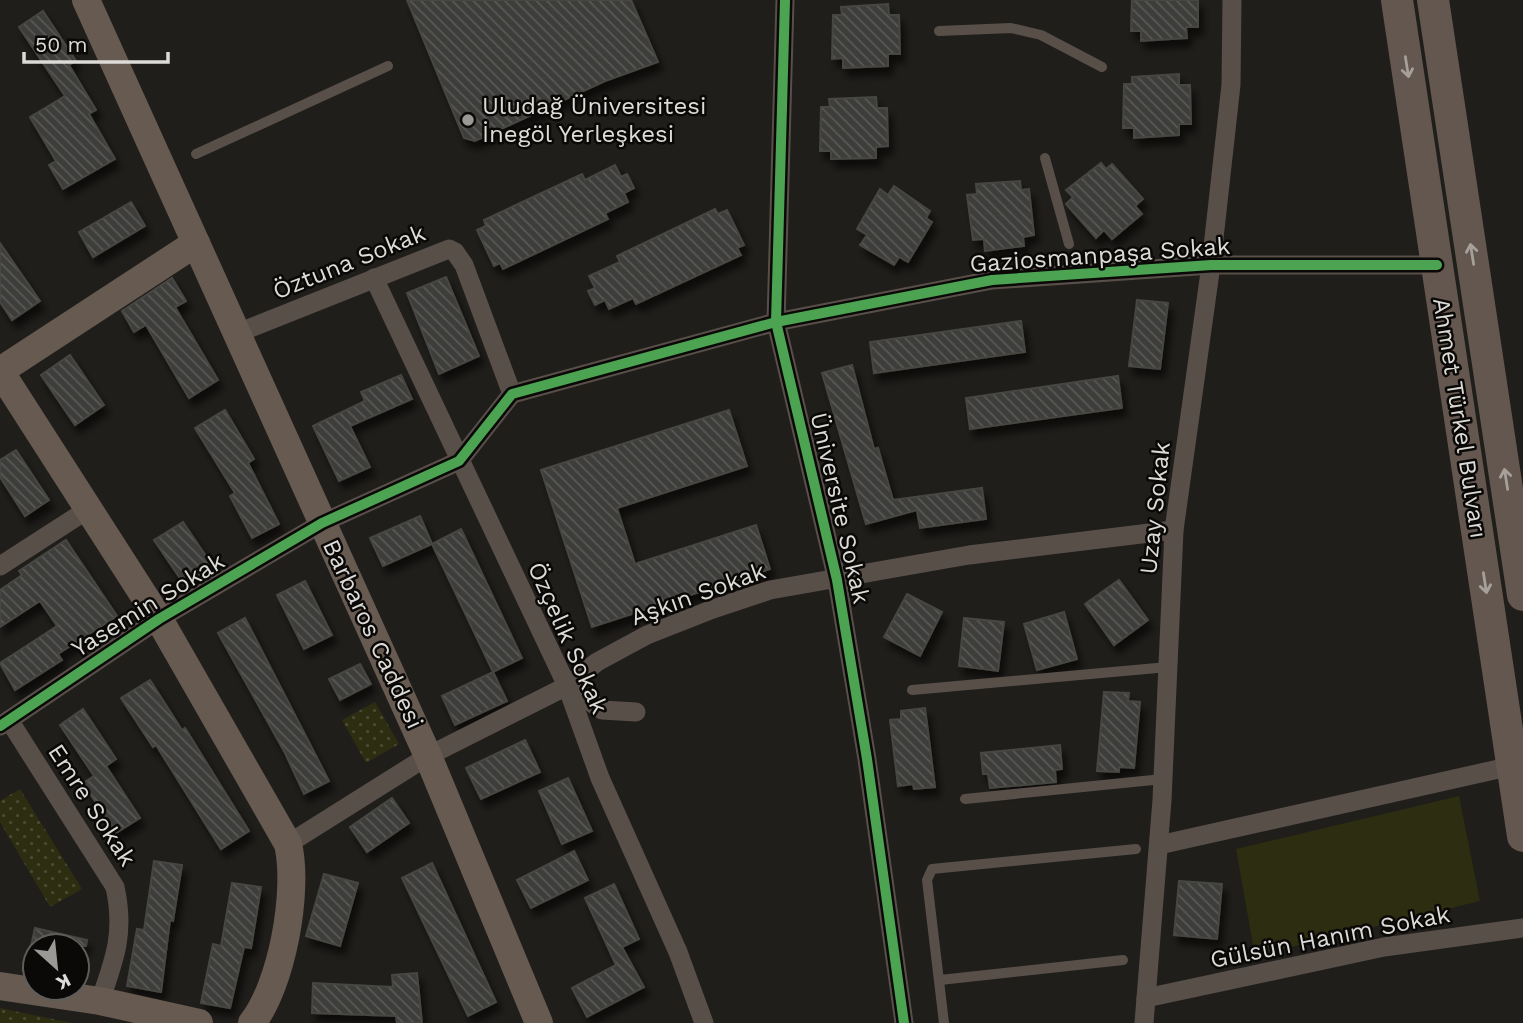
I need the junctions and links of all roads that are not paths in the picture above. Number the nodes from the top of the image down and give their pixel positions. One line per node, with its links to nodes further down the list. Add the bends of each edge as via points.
1 (86, 0): 8 (main road)
2 (102, 0): 8 (main road)
3 (785, 0): 18 (street, Üniversite Sokak)
4 (1233, 0): 15 (street, Uzay Sokak, via 1231,85)
5 (1397, 0): 16 (main road, Ahmet Türkel Bulvarı, one-way to 16)
6 (1433, 0): 28 (main road, Ahmet Türkel Bulvarı, one-way to 6)
7 (939, 31): 10 (lane, via 1011,28 1041,35)
8 (113, 56): 13 (main road, Barbaros Caddesi)
9 (388, 66): 11 (lane)
10 (1102, 67)
11 (196, 154)
12 (1045, 158): 14 (lane)
13 (196, 243): 19 (main road, Barbaros Caddesi); 20 (main road)
14 (1069, 244)
15 (1211, 265): 16 (street, Gaziosmanpaşa Sokak); 18 (street, Gaziosmanpaşa Sokak, via 992,280); 25 (street, Uzay Sokak)
16 (1437, 265): 36 (main road, Ahmet Türkel Bulvarı, one-way to 36)
17 (374, 278): 19 (street, Öztuna Sokak); 21 (street, Öztuna Sokak, via 449,249 456,253); 22 (street, Özçelik Sokak)
18 (776, 322): 21 (street, Gaziosmanpaşa Sokak); 27 (street, Üniversite Sokak)
19 (235, 334): 24 (main road, Barbaros Caddesi)
20 (0, 371): 23 (main road)
21 (512, 394): 22 (street)
22 (459, 461): 24 (street); 31 (street, Özçelik Sokak)
23 (88, 510): 26 (street); 29 (main road)
24 (322, 523): 29 (street, Yasemin Sokak); 35 (main road, Barbaros Caddesi)
25 (1174, 530): 27 (street, Aşkın Sokak, via 969,555); 30 (street, Uzay Sokak)
26 (0, 566)
27 (837, 580): 31 (street, Aşkın Sokak, via 770,590 713,609 647,635 597,662); 53 (street, Üniversite Sokak)
28 (1523, 595)
29 (159, 619): 34 (street, Yasemin Sokak); 40 (main road)
30 (1168, 667): 32 (lane); 37 (street, Uzay Sokak)
31 (567, 686): 33 (street, via 602,710); 35 (street, Aşkın Sokak); 52 (street, Özçelik Sokak, via 600,778 678,952)
32 (912, 690)
33 (636, 712)
34 (4, 723): 48 (street, Emre Sokak, via 115,887 121,915 117,956)
35 (428, 756): 40 (street, Aşkın Sokak); 51 (main road, Barbaros Caddesi)
36 (1512, 766): 39 (main road, Ahmet Türkel Bulvarı); 41 (street)
37 (1163, 779): 38 (lane); 41 (street, Uzay Sokak)
38 (965, 799)
39 (1523, 836)
40 (288, 844): 50 (main road, via 292,863 286,933 265,1006)
41 (1159, 845): 47 (street, Uzay Sokak)
42 (1136, 849): 45 (lane, via 936,866 927,880)
43 (1523, 928): 47 (street, Gülsün Hanım Sokak, via 1384,947)
44 (1123, 960): 45 (lane)
45 (940, 980): 54 (lane)
46 (0, 986): 48 (main road)
47 (1146, 998): 55 (street, Uzay Sokak)
48 (100, 1001): 49 (main road)
49 (199, 1023)
50 (252, 1023)
51 (539, 1023)
52 (704, 1023)
53 (904, 1023)
54 (944, 1023)
55 (1144, 1023)

